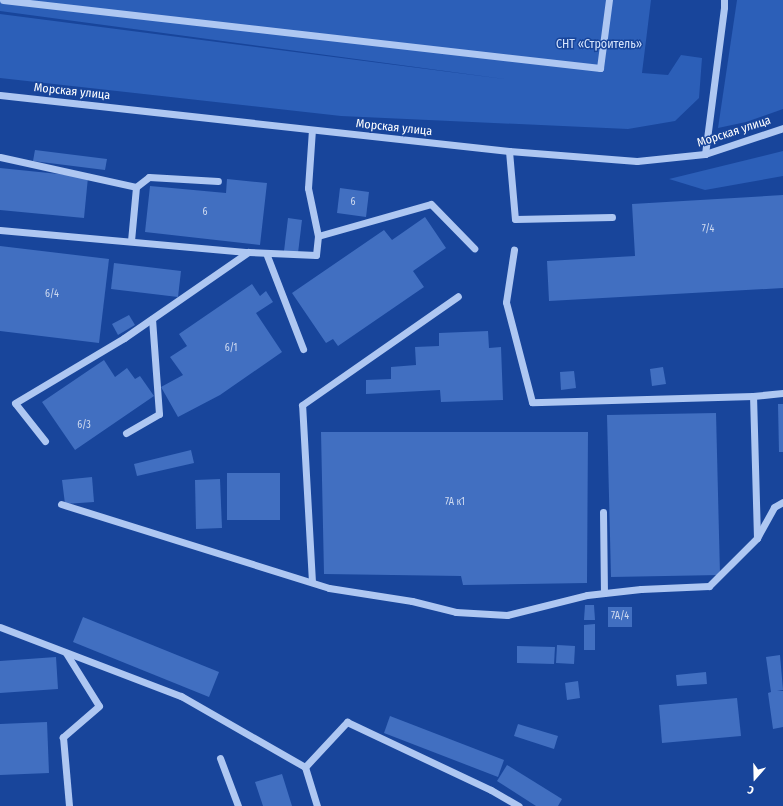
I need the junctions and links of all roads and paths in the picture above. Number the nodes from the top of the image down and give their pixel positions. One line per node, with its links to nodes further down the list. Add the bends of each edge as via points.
1 (4, 0): 2 (street, via 600,68)
2 (609, 0)
3 (724, 0): 8 (street)
4 (0, 95): 6 (street, Морская улица)
5 (783, 128): 8 (street, Морская улица)
6 (312, 130): 7 (street, Морская улица); 14 (street, via 308,188)
7 (509, 151): 8 (street, Морская улица, via 637,161); 12 (street, via 515,219)
8 (705, 154)
9 (0, 157): 11 (street)
10 (218, 181): 11 (street, via 150,177)
11 (136, 187): 15 (street)
12 (612, 217)
13 (0, 230): 15 (street)
14 (318, 236): 16 (street, via 431,204); 19 (street, via 316,255)
15 (131, 241): 18 (street)
16 (474, 248)
17 (514, 250): 24 (street, via 506,302 532,402)
18 (248, 252): 19 (street); 21 (street)
19 (266, 252): 22 (street)
20 (458, 296): 31 (street, via 302,405)
21 (152, 319): 25 (street, via 159,414); 26 (street, via 15,403)
22 (303, 349)
23 (783, 393): 24 (street)
24 (753, 396): 30 (street)
25 (126, 433)
26 (45, 441)
27 (783, 502): 30 (street, via 774,507)
28 (61, 504): 31 (street)
29 (603, 512): 32 (street)
30 (757, 538): 32 (street, via 709,586)
31 (312, 582): 32 (street, via 329,588 412,601 456,612 507,615)
32 (604, 593)
33 (0, 627): 34 (street)
34 (65, 652): 36 (street, via 181,696); 37 (street, via 99,706 64,737)
35 (220, 758): 38 (street)
36 (305, 767): 39 (street); 40 (street, via 347,722 491,790)
37 (69, 806)
38 (238, 806)
39 (317, 806)
40 (519, 806)

